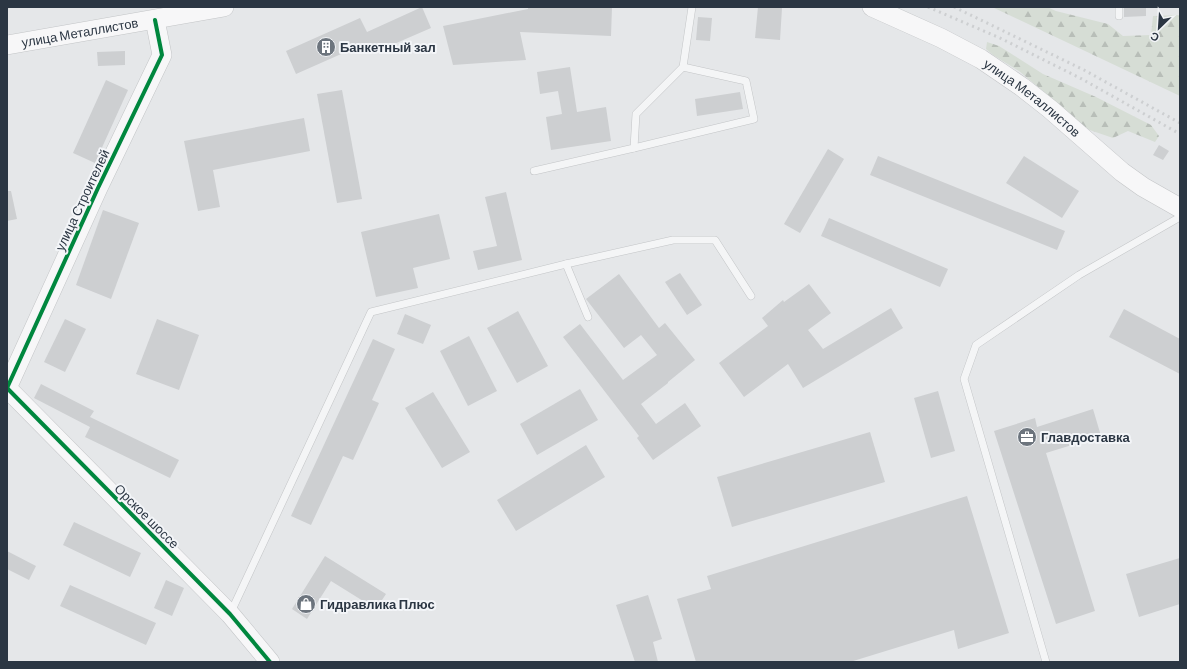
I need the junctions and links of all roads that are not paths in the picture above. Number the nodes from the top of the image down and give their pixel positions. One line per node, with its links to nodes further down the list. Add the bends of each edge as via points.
1 (224, 7): 6 (street, улица Металлистов)
2 (692, 7): 8 (lane)
3 (872, 7): 11 (street, улица Металлистов, via 981,59 1050,109 1122,172)
4 (1119, 7): 5 (lane)
5 (1119, 16)
6 (155, 20): 7 (street, улица Металлистов); 16 (street, улица Строителей, via 162,55)
7 (7, 45)
8 (683, 67): 9 (lane, via 636,114); 9 (lane, via 746,81 754,119)
9 (634, 148): 10 (lane)
10 (534, 171)
11 (1180, 208)
12 (1180, 217): 19 (lane, via 1079,275 976,345 964,379)
13 (566, 264): 14 (lane, via 673,240 715,240); 15 (lane); 17 (lane, via 371,312)
14 (752, 296)
15 (588, 317)
16 (7, 388): 17 (street, Орское шоссе)
17 (230, 614): 18 (street, Орское шоссе)
18 (270, 662)
19 (1046, 662)

